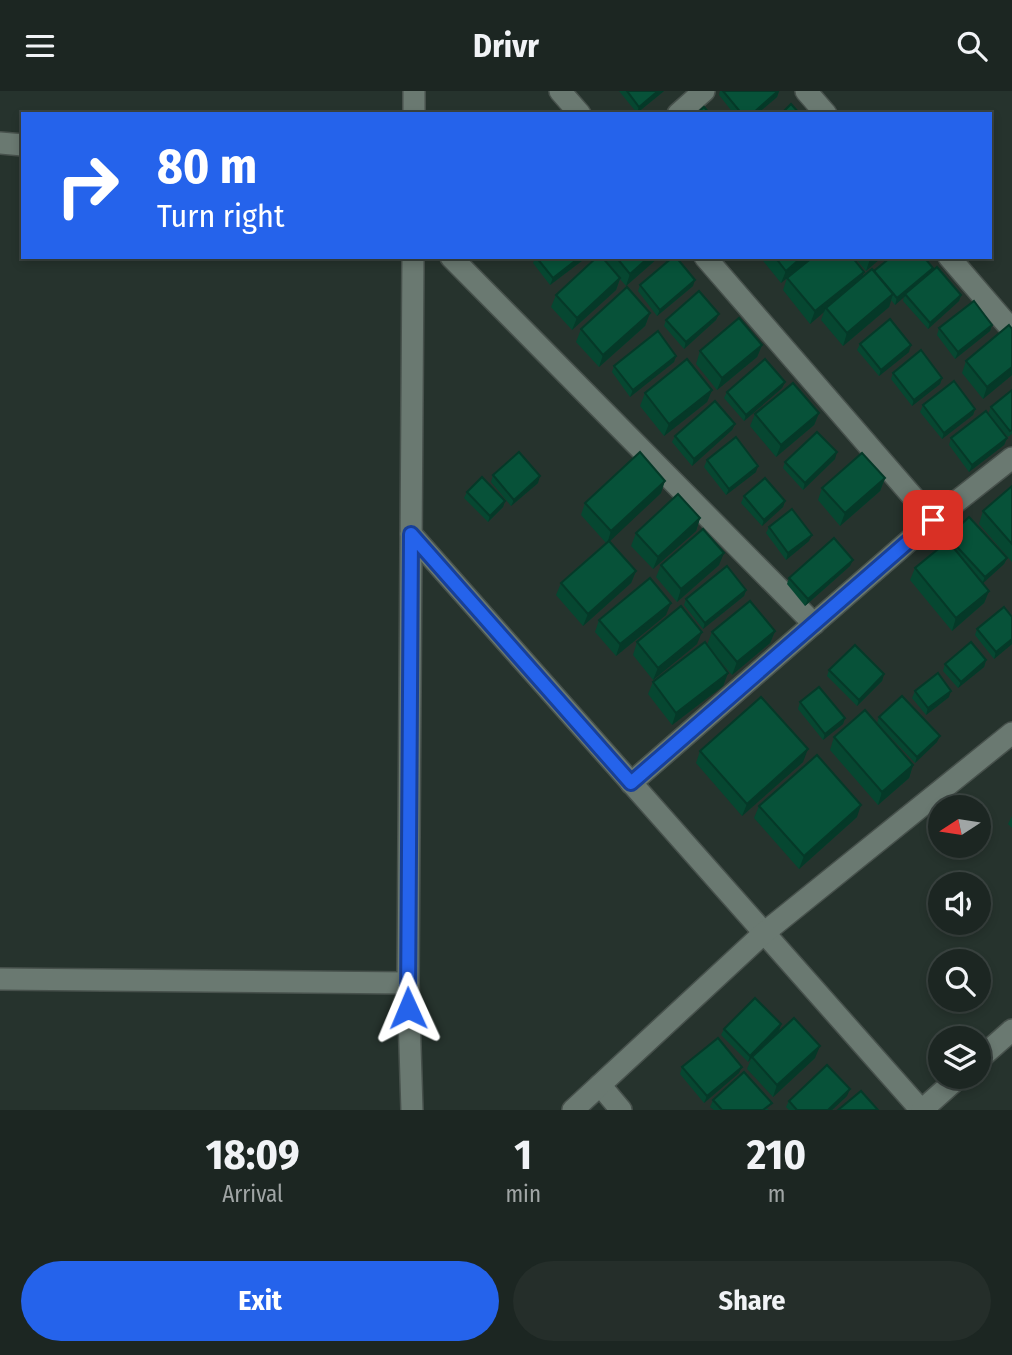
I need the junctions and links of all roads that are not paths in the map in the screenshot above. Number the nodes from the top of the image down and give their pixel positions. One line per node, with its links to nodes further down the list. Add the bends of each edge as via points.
1 (414, 91): 5 (street)
2 (560, 91): 6 (street)
3 (704, 91): 7 (street)
4 (806, 91): 8 (street)
5 (414, 112)
6 (578, 112)
7 (680, 112)
8 (824, 112)
9 (0, 143): 10 (street)
10 (21, 145)
11 (412, 259): 18 (street)
12 (454, 259): 19 (street)
13 (707, 259): 17 (street)
14 (951, 259): 15 (street)
15 (1012, 330)
16 (1012, 458): 17 (street)
17 (933, 520): 19 (street)
18 (411, 534): 21 (street); 24 (street)
19 (814, 624): 21 (street)
20 (1012, 733): 22 (street)
21 (631, 783): 22 (street)
22 (764, 933): 27 (street); 32 (street)
23 (0, 979): 24 (street)
24 (408, 983): 29 (street)
25 (1012, 1030): 26 (street)
26 (991, 1049)
27 (600, 1085): 30 (street); 31 (street)
28 (945, 1089): 32 (street)
29 (412, 1110)
30 (573, 1110)
31 (621, 1110)
32 (921, 1110)

